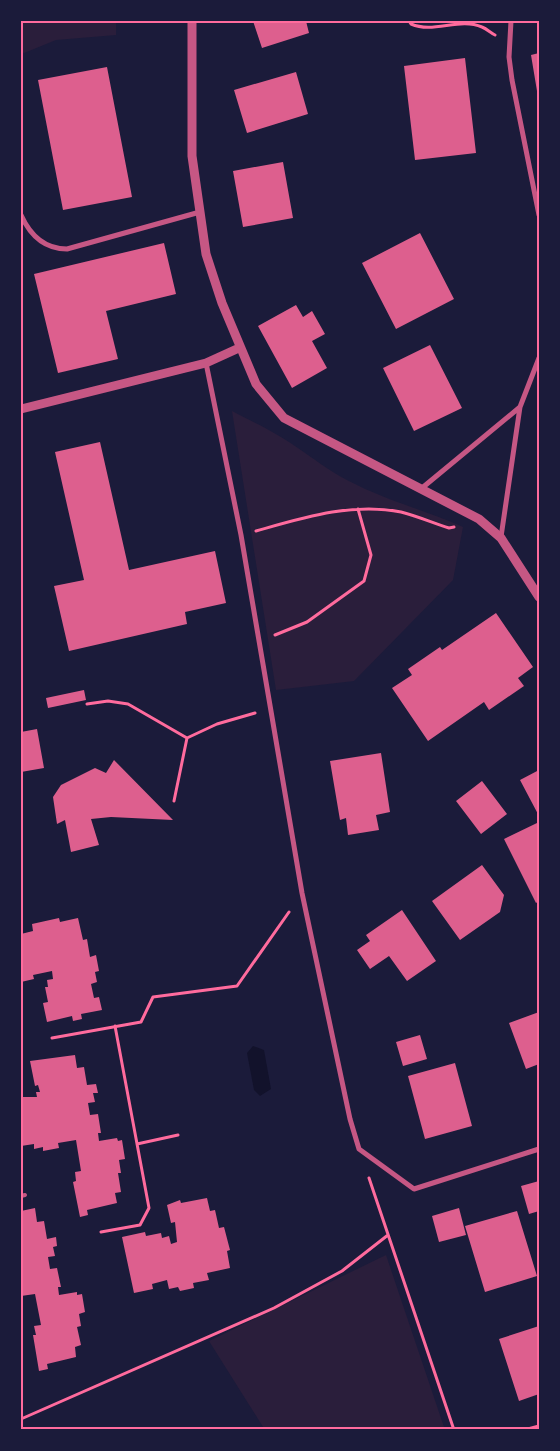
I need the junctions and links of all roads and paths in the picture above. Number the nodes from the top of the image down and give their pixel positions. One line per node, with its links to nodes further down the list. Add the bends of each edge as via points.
1 (192, 21): 5 (street, via 192,156)
2 (409, 21): 4 (path, via 421,27 458,24 482,27)
3 (511, 21): 4 (street)
4 (509, 42): 7 (street, via 515,102)
5 (200, 212): 6 (street, via 62,249 37,238); 8 (street, via 206,254)
6 (21, 215)
7 (539, 215)
8 (239, 348): 10 (street); 13 (street, via 256,384 284,418)
9 (539, 358): 11 (street)
10 (206, 363): 12 (street); 16 (street)
11 (520, 407): 13 (street); 17 (street)
12 (21, 409)
13 (422, 488): 15 (street)
14 (358, 509): 15 (path, via 400,512 449,528); 16 (path, via 310,516); 19 (path, via 371,555 364,580 307,622)
15 (479, 519): 17 (street)
16 (241, 535): 19 (street)
17 (501, 538): 18 (street)
18 (539, 597)
19 (260, 641): 21 (street)
20 (87, 704): 22 (path, via 108,701 128,704)
21 (270, 709): 22 (path, via 217,724); 24 (street)
22 (186, 738): 23 (path)
23 (174, 801)
24 (302, 893): 25 (path, via 237,986 153,997 141,1022); 29 (street, via 342,1085)
25 (115, 1026): 26 (path); 28 (path)
26 (52, 1038)
27 (178, 1135): 28 (path)
28 (137, 1144): 31 (path, via 149,1208 140,1225)
29 (359, 1149): 30 (street, via 414,1189); 32 (path)
30 (539, 1149)
31 (101, 1232)
32 (388, 1235): 33 (path, via 342,1272 274,1308); 35 (path)
33 (21, 1419)
34 (539, 1426): 36 (path)
35 (454, 1430)
36 (524, 1430)

